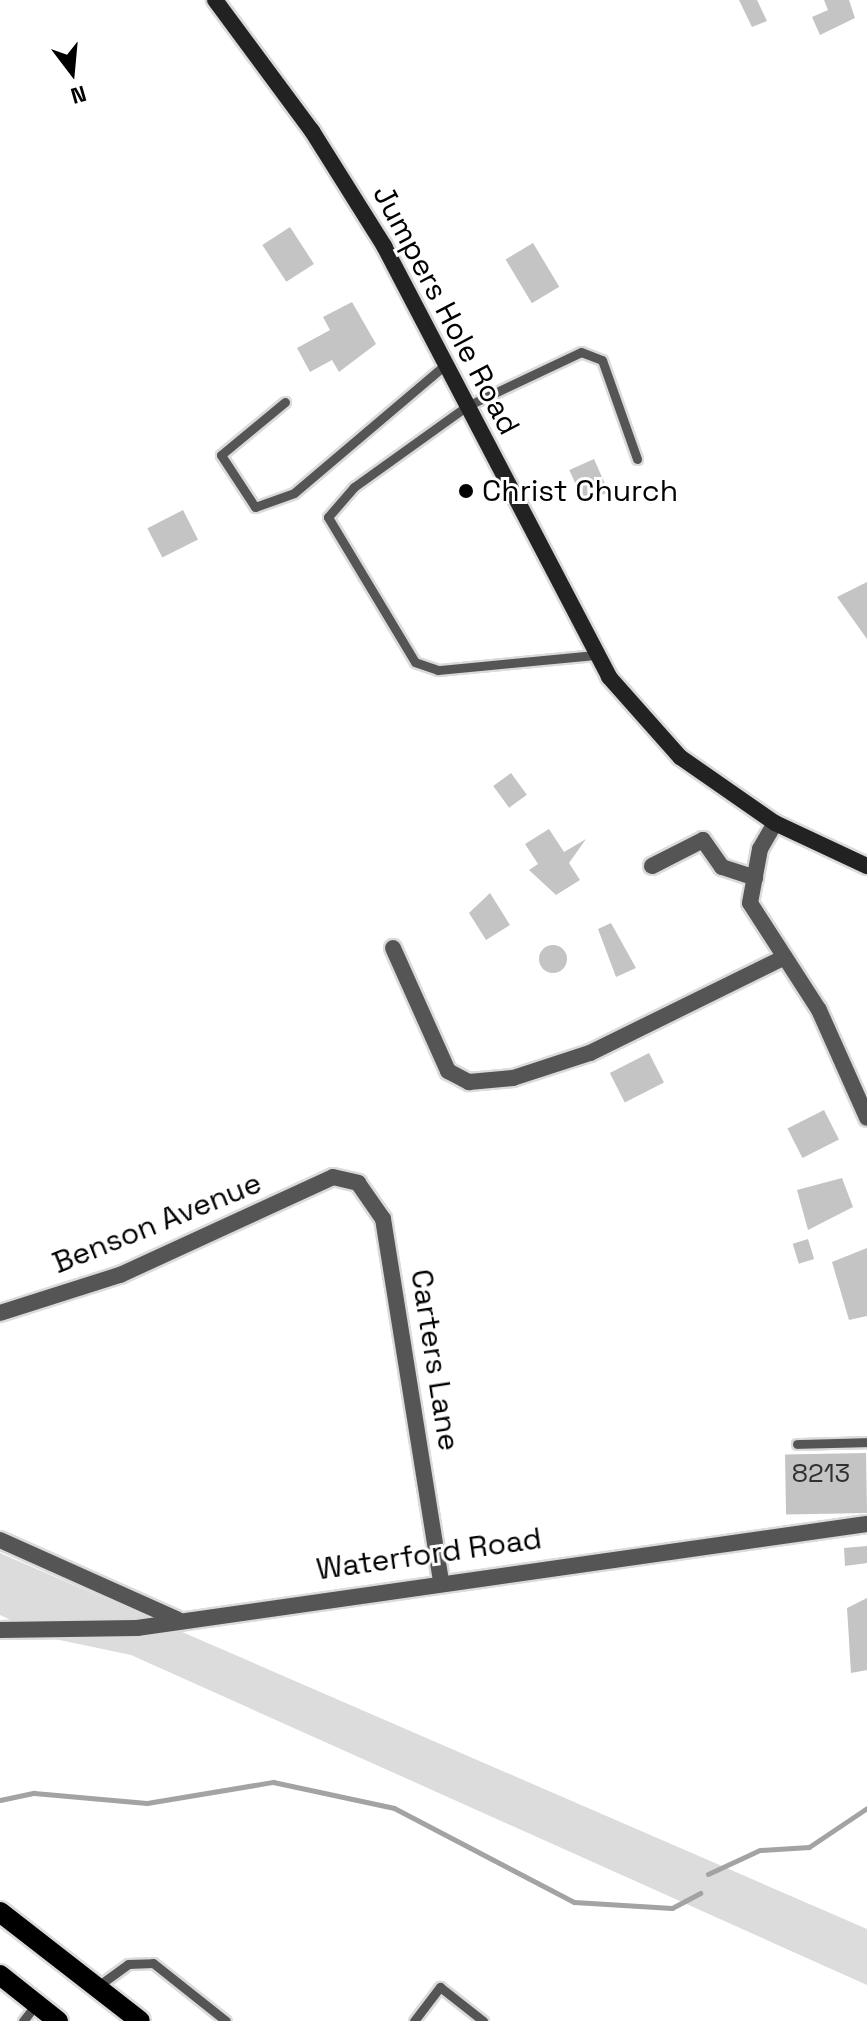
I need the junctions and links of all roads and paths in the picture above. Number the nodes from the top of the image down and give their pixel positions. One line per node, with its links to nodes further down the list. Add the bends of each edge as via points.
1 (215, 0): 2 (main road, Jumpers Hole Road, via 323,147)
2 (446, 364): 3 (lane, via 294,493 255,507 221,455); 4 (main road, Jumpers Hole Road)
3 (285, 402)
4 (467, 406): 5 (lane, via 560,356 591,351 602,360); 6 (main road, Jumpers Hole Road); 6 (lane, via 354,487 328,517 415,662 438,670)
5 (637, 459)
6 (595, 655): 7 (main road, Jumpers Hole Road, via 662,742)
7 (775, 823): 9 (main road, Jumpers Hole Road); 10 (street)
8 (652, 866): 10 (street, via 703,840 722,867)
9 (867, 866)
10 (755, 878): 12 (street, via 750,903)
11 (393, 948): 12 (street, via 448,1071 469,1082 513,1078 590,1053)
12 (785, 957): 13 (street, via 819,1010)
13 (867, 1118)
14 (333, 1177): 15 (street, Benson Avenue, via 120,1275); 20 (street, Carters Lane, via 358,1183 383,1219)
15 (0, 1313)
16 (867, 1442): 17 (lane)
17 (797, 1444)
18 (867, 1524): 20 (street, Waterford Road)
19 (0, 1540): 21 (street)
20 (441, 1580): 21 (street, Waterford Road)
21 (178, 1620): 22 (street, Waterford Road, via 111,1630 53,1624)
22 (0, 1630)
23 (0, 1912): 25 (main road)
24 (0, 1975): 26 (main road)
25 (97, 1987): 29 (main road); 30 (lane, via 128,1964 153,1963)
26 (37, 2003): 27 (lane); 28 (main road)
27 (23, 2021)
28 (58, 2021)
29 (140, 2021)
30 (226, 2021)
31 (414, 2021): 32 (lane, via 440,1987)
32 (483, 2021)

